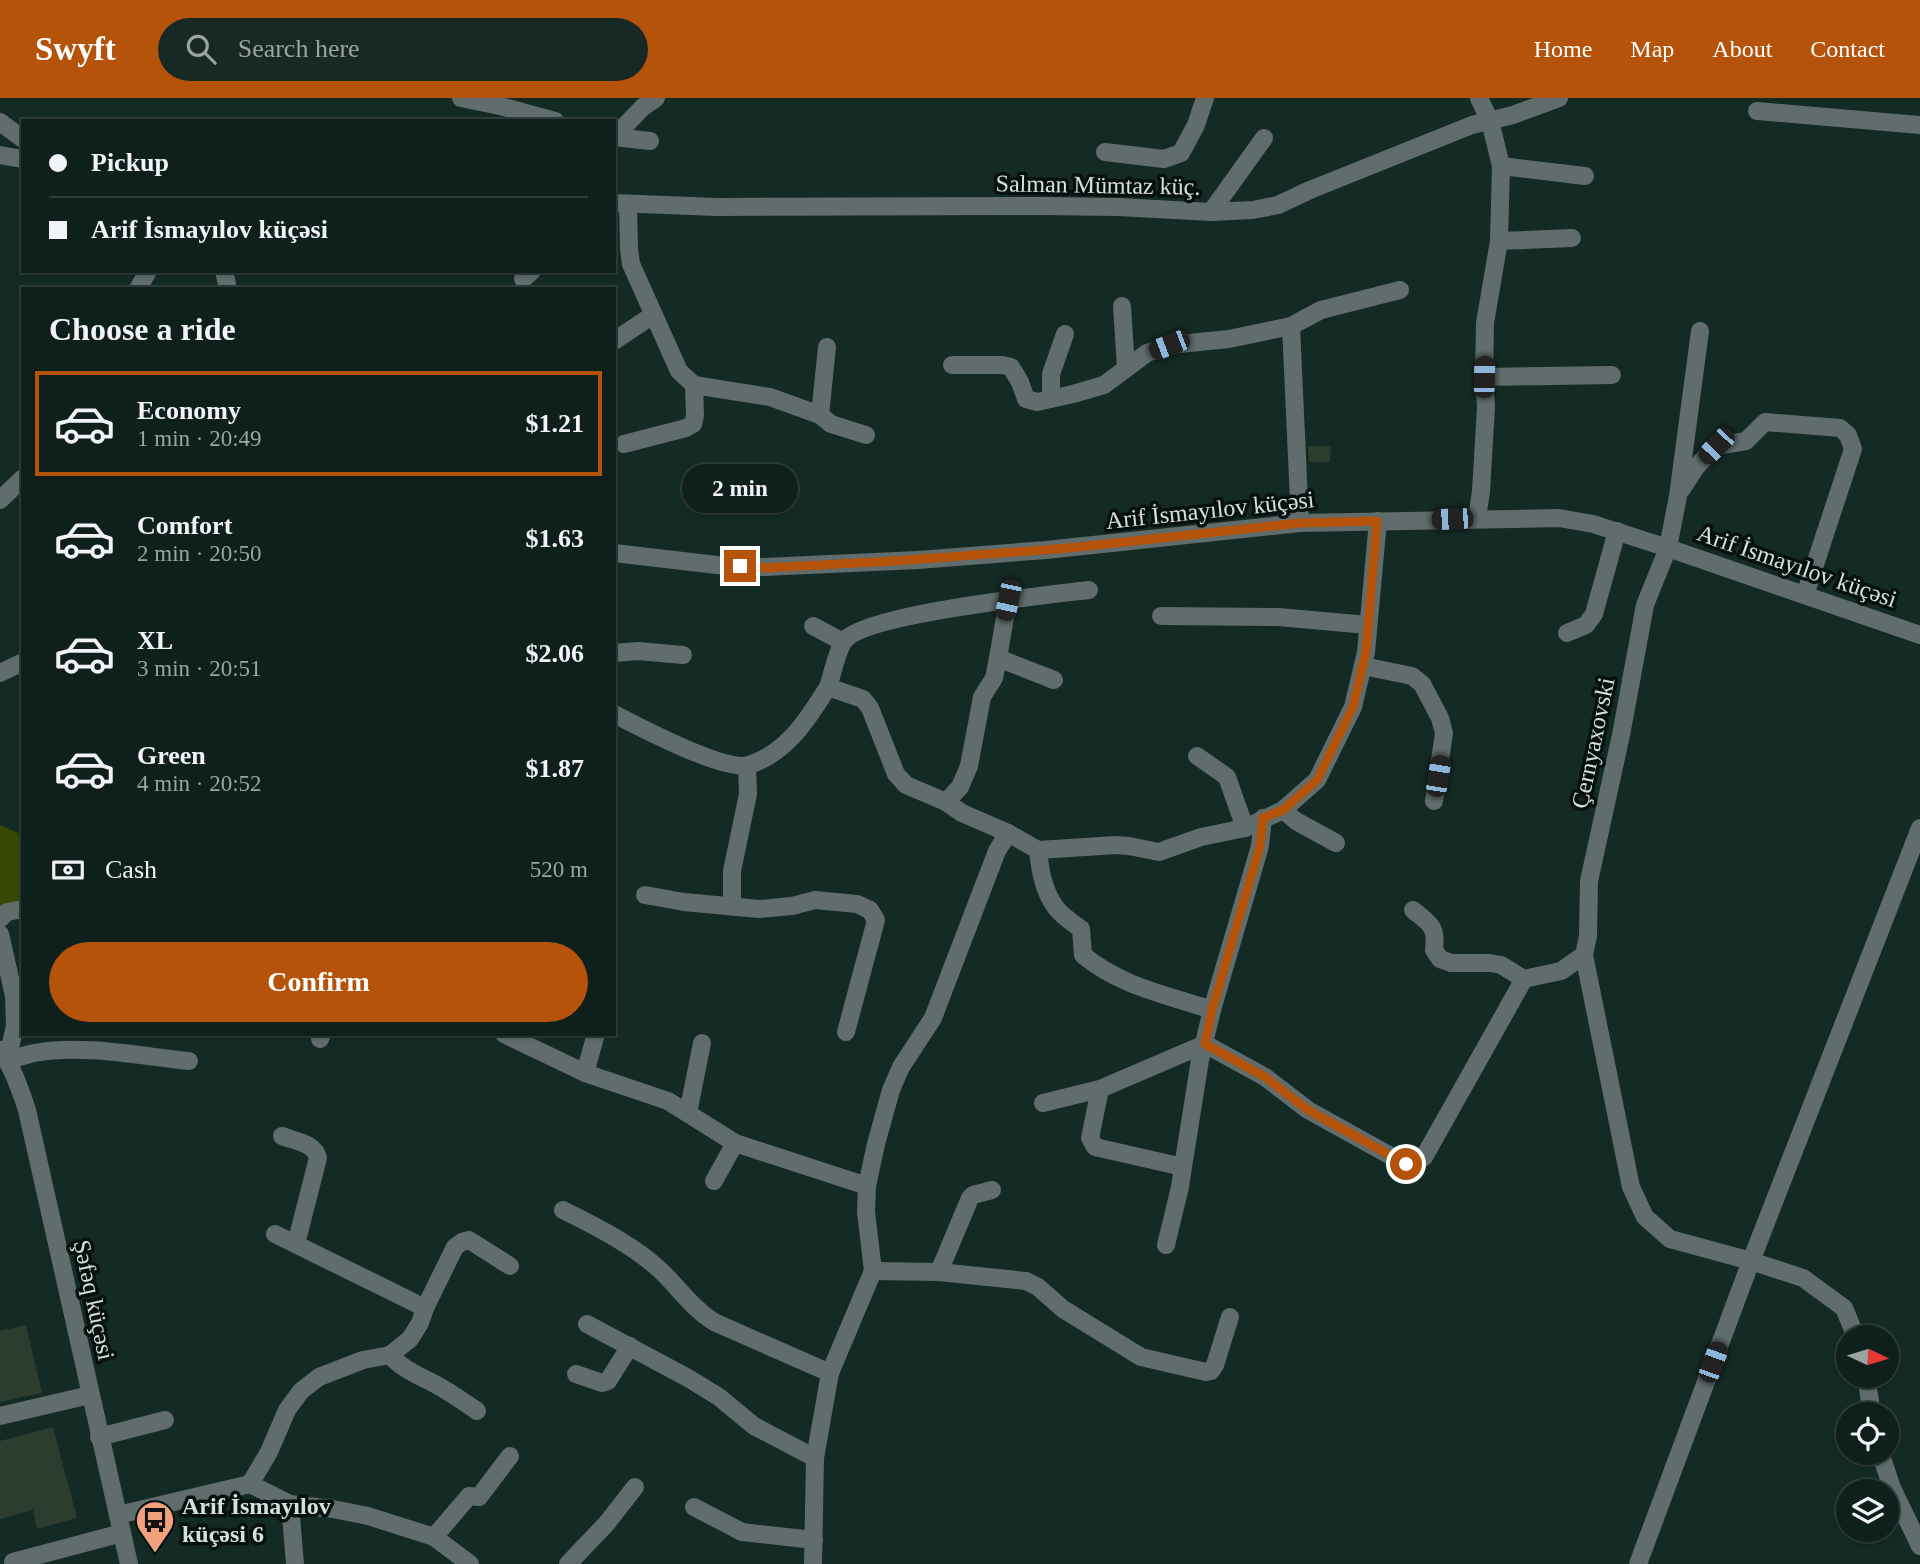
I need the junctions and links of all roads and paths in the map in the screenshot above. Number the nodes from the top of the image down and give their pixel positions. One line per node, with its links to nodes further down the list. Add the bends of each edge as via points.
1 (461, 98): 7 (street)
2 (656, 98): 11 (street)
3 (1205, 98): 16 (street, via 1181,153 1164,159)
4 (1479, 98): 8 (street)
5 (1559, 98): 8 (street, Salman Mümtaz küç.)
6 (1757, 111): 10 (street)
7 (548, 119)
8 (1490, 121): 19 (street); 22 (street, Salman Mümtaz küç., via 1278,205)
9 (0, 122): 13 (street)
10 (1920, 125)
11 (616, 135)
12 (616, 137): 15 (street)
13 (21, 138)
14 (1264, 138): 22 (street)
15 (650, 141)
16 (1105, 152)
17 (0, 155): 18 (street)
18 (21, 159)
19 (1501, 166): 20 (street); 24 (street)
20 (1585, 176)
21 (621, 203): 22 (street, Salman Mümtaz küç., via 1118,207); 25 (street, via 629,249)
22 (1211, 212)
23 (1572, 238): 24 (street)
24 (1499, 241): 37 (street, via 1485,323)
25 (623, 264): 28 (street)
26 (1400, 290): 29 (street, via 1321,310)
27 (1122, 306): 35 (street)
28 (653, 315): 32 (street); 38 (street, via 678,371)
29 (1291, 326): 35 (street, via 1169,345); 48 (street)
30 (1700, 331): 44 (street, Çernyaxovski)
31 (1065, 334): 39 (street, via 1051,374)
32 (616, 340)
33 (827, 347): 40 (street)
34 (951, 365): 39 (street, via 1011,367 1026,399)
35 (1126, 368): 39 (street, via 1104,385)
36 (1612, 375): 37 (street)
37 (1484, 377): 46 (street)
38 (694, 385): 40 (street, via 770,397); 42 (street, via 693,424)
39 (1051, 398)
40 (820, 415): 41 (street, via 831,424)
41 (866, 435)
42 (624, 444)
43 (21, 480): 45 (street)
44 (1678, 495): 50 (street, Çernyaxovski); 53 (street, via 1716,446 1746,441 1765,422 1840,428 1853,449)
45 (1, 499)
46 (1477, 519): 47 (street, Arif İsmayılov küçəsi); 49 (street, Arif İsmayılov küçəsi, via 1559,518)
47 (1377, 521): 48 (street, Arif İsmayılov küçəsi); 56 (street)
48 (1300, 523): 51 (street, Arif İsmayılov küçəsi, via 1058,549 764,568)
49 (1617, 531): 50 (street, Arif İsmayılov küçəsi); 58 (street, via 1594,614 1586,625)
50 (1668, 548): 53 (street, Arif İsmayılov küçəsi); 87 (street, Çernyaxovski, via 1645,605 1588,881)
51 (616, 553)
52 (1089, 590): 54 (street)
53 (1805, 595): 59 (street, Arif İsmayılov küçəsi)
54 (1008, 600): 60 (street, via 878,624); 63 (street)
55 (1161, 616): 56 (street, via 1278,617)
56 (1368, 625): 65 (street)
57 (813, 626): 60 (street)
58 (1567, 633)
59 (1920, 635)
60 (843, 642): 68 (street)
61 (616, 653): 62 (street)
62 (683, 655)
63 (998, 658): 67 (street); 73 (street, via 994,678 982,697 969,766 960,787)
64 (21, 663): 66 (street)
65 (1363, 666): 72 (street, via 1412,676 1422,684 1440,718 1444,733); 74 (street, via 1353,707 1317,780)
66 (0, 673)
67 (1054, 680)
68 (828, 687): 71 (street, via 805,724 779,750); 73 (street, via 863,699 896,774 906,785)
69 (616, 716): 71 (street, via 693,751)
70 (1197, 756): 76 (street, via 1227,777)
71 (747, 766): 82 (street, via 748,794 732,871)
72 (1434, 801)
73 (946, 802): 78 (street)
74 (1283, 810): 75 (street); 79 (street)
75 (1263, 818): 76 (street); 89 (street, via 1260,846)
76 (1245, 828): 80 (street, via 1159,852 1116,845)
77 (1920, 828): 111 (street)
78 (1008, 833): 80 (street); 105 (street, via 933,1018 891,1090)
79 (1336, 843)
80 (1038, 850): 89 (street, via 1040,872 1056,909 1081,929 1083,955 1124,981)
81 (645, 895): 82 (street)
82 (732, 906): 90 (street, via 759,909 815,900 857,904 870,910 876,920)
83 (21, 909): 85 (street)
84 (1413, 910): 88 (street, via 1433,926 1434,950 1440,959 1490,962)
85 (0, 919)
86 (0, 933): 95 (street, via 14,996 15,1026)
87 (1584, 955): 88 (street, via 1561,971); 111 (street, Çernyaxovski, via 1631,1187 1645,1217 1670,1238)
88 (1524, 979): 94 (street, via 1417,1163 1406,1164 1308,1110 1265,1077)
89 (1212, 1010): 94 (street)
90 (846, 1032)
91 (508, 1036): 97 (street)
92 (595, 1036): 97 (street)
93 (702, 1043): 100 (street)
94 (1205, 1044): 98 (street); 103 (street)
95 (3, 1059): 96 (street, via 93,1051); 123 (street, Şəfəq küçəsi, via 27,1110)
96 (189, 1062)
97 (585, 1073): 100 (street, via 668,1101)
98 (1100, 1089): 99 (street); 103 (street, via 1090,1138 1095,1147)
99 (1043, 1103)
100 (688, 1113): 102 (street)
101 (282, 1136): 109 (street, via 312,1147 318,1158)
102 (735, 1143): 104 (street); 105 (street)
103 (1183, 1167): 110 (street)
104 (714, 1181)
105 (867, 1186): 113 (street)
106 (992, 1190): 114 (street, via 970,1198)
107 (563, 1210): 121 (street, via 614,1236 658,1268 701,1314)
108 (275, 1234): 109 (street)
109 (296, 1244): 115 (street)
110 (1166, 1245)
111 (1751, 1261): 118 (street, Çernyaxovski, via 1803,1278 1844,1308); 145 (street)
112 (510, 1266): 115 (street, via 469,1240 462,1242 454,1247)
113 (873, 1271): 114 (street); 121 (street)
114 (939, 1272): 116 (street, via 1026,1281 1141,1357 1206,1372 1215,1364)
115 (425, 1308): 120 (street, via 410,1339)
116 (1230, 1317)
117 (587, 1324): 119 (street)
118 (1851, 1325)
119 (630, 1346): 122 (street, via 608,1381); 129 (street, via 709,1391 754,1426)
120 (390, 1354): 124 (street, via 404,1369); 131 (street, via 319,1377 301,1391)
121 (830, 1373): 129 (street)
122 (576, 1374)
123 (90, 1395): 125 (street); 127 (street, Şəfəq küçəsi)
124 (477, 1411)
125 (0, 1416)
126 (164, 1420): 127 (street)
127 (99, 1437): 135 (street, Şəfəq küçəsi)
128 (510, 1456): 136 (street, via 479,1497 469,1496)
129 (815, 1458): 137 (street)
130 (1884, 1465): 138 (street)
131 (250, 1484): 133 (street); 135 (street)
132 (635, 1487): 143 (street)
133 (290, 1504): 136 (street, via 368,1516); 141 (street)
134 (694, 1507): 137 (street, via 741,1532)
135 (120, 1524): 139 (street); 140 (street, Şəfəq küçəsi)
136 (434, 1537): 142 (street)
137 (814, 1540): 144 (street)
138 (1920, 1546)
139 (13, 1562)
140 (128, 1564)
141 (295, 1564)
142 (470, 1564)
143 (568, 1564)
144 (813, 1564)
145 (1638, 1564)

